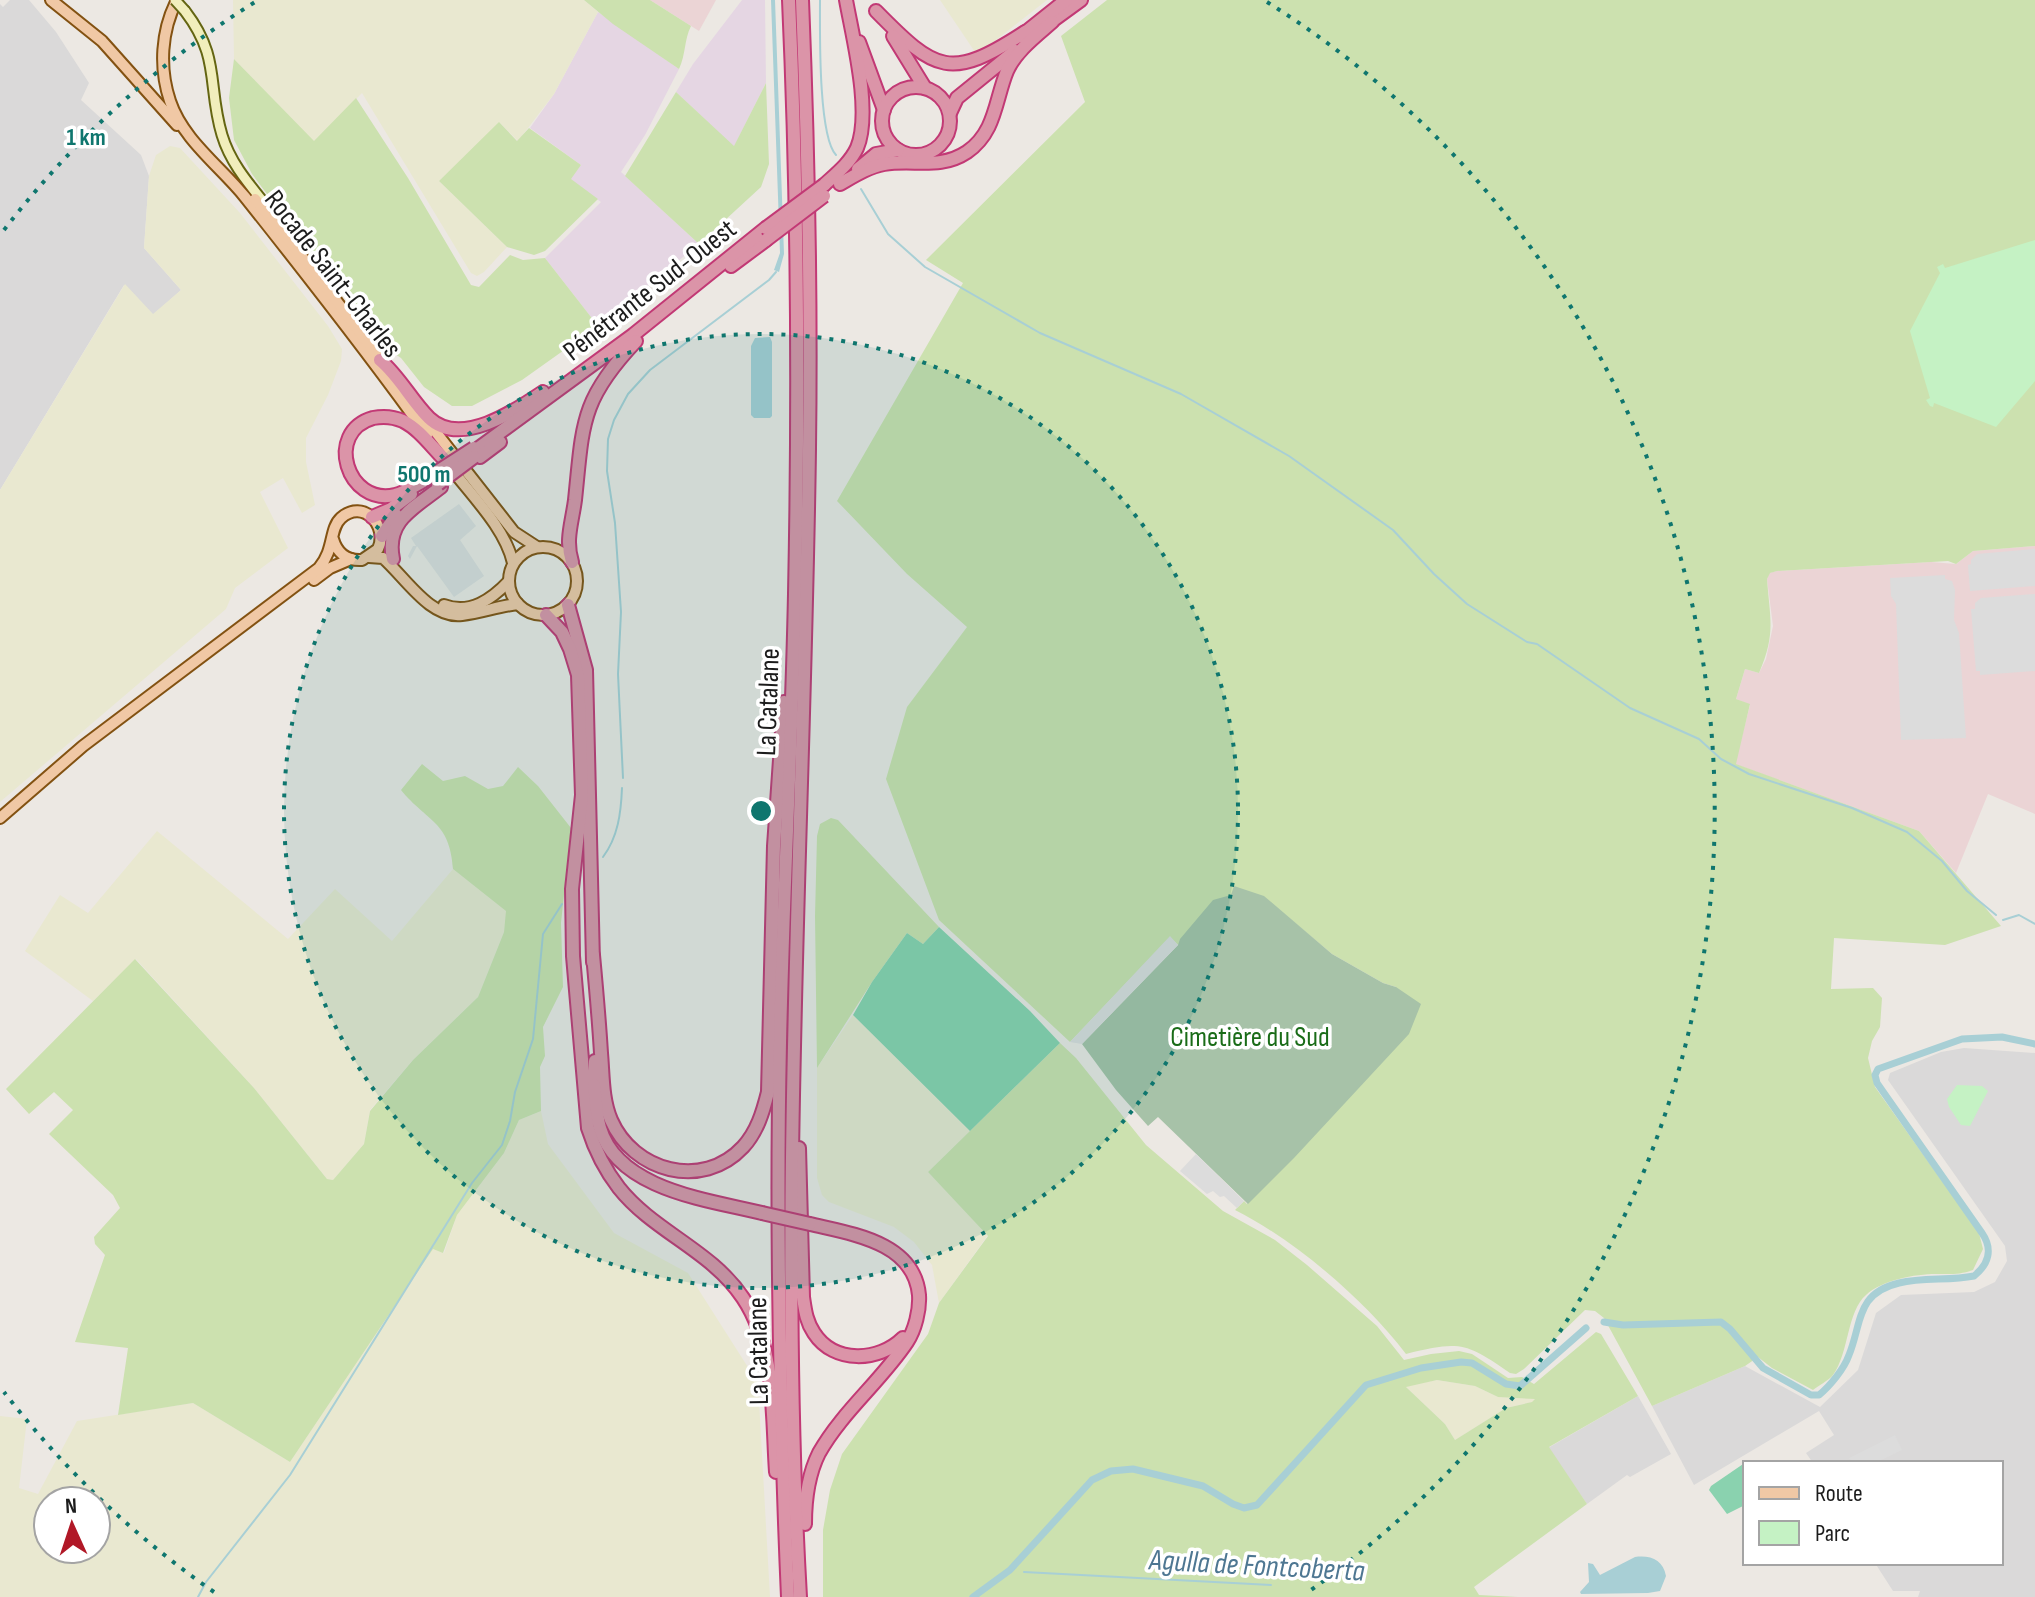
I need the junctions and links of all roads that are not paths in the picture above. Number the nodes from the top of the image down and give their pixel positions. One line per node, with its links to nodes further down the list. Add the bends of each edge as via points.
1 (51, 0): 19 (main road, via 112,52)
2 (789, 0): 39 (highway, La Catalane, via 797,336)
3 (802, 0): 44 (highway, La Catalane, via 809,446)
4 (847, 0): 13 (highway); 18 (highway, via 864,124 850,161)
5 (1066, 0): 10 (highway)
6 (1081, 0): 9 (highway)
7 (180, 3): 19 (main road, Rocade Saint-Charles, via 164,44 171,103 191,138); 20 (main road, via 206,44 222,134 234,163); 20 (main road, Rocade Saint-Charles, via 169,51 170,78 181,111)
8 (872, 5): 10 (highway, via 919,53 949,63 983,58); 11 (highway)
9 (1052, 22): 14 (highway, via 967,89); 17 (highway, via 1013,60 991,123 974,147 938,163 880,164)
10 (1025, 32): 12 (highway, via 973,77)
11 (925, 88): 12 (highway); 13 (highway, via 900,91)
12 (938, 95): 14 (highway)
13 (884, 110): 15 (highway)
14 (950, 113): 16 (highway, via 948,135 934,151 919,155)
15 (883, 128): 16 (highway); 18 (highway, via 869,153)
16 (898, 150): 17 (highway, via 876,154)
17 (840, 184): 18 (highway)
18 (824, 190): 21 (highway, Pénétrante Sud-Ouest, bridge)
19 (272, 231): 24 (main road, Rocade Saint-Charles)
20 (317, 275): 22 (main road, Rocade Saint-Charles)
21 (634, 338): 22 (highway, via 617,342 489,422 460,429 430,419); 23 (highway, Pénétrante Sud-Ouest); 23 (highway, Pénétrante Sud-Ouest); 33 (highway, via 605,376 582,430 568,535)
22 (380, 360): 29 (main road, Rocade Saint-Charles, via 494,510)
23 (477, 452): 25 (highway, bridge)
24 (444, 459): 25 (highway, via 418,431 396,418 369,419 346,442 350,475 370,493 395,495); 34 (main road, Rocade Saint-Charles, via 500,534)
25 (434, 483): 26 (highway); 28 (highway, via 397,514); 32 (highway, via 395,528)
26 (372, 517): 27 (main road, via 345,515 335,525); 28 (main road)
27 (333, 539): 31 (main road, via 339,552); 40 (main road, via 319,568 83,746)
28 (381, 539): 30 (main road); 32 (main road)
29 (537, 547): 33 (main road, via 557,549); 34 (main road)
30 (367, 558): 31 (main road); 36 (main road, via 383,558 446,614 461,616)
31 (351, 559): 41 (main road, via 330,568 139,711)
32 (393, 559): 35 (main road, via 435,602 453,608 482,603)
33 (572, 562): 37 (main road, via 577,585)
34 (513, 563): 35 (main road)
35 (509, 581): 36 (main road)
36 (518, 604): 38 (main road)
37 (568, 605): 38 (main road); 42 (highway, via 588,684)
38 (546, 615): 43 (highway, via 566,641 578,675 582,795 572,889)
39 (792, 664): 42 (highway, via 786,682 776,814 768,1092 754,1133 731,1158 713,1167 675,1171 641,1158 621,1139 605,1102); 47 (highway, La Catalane, via 779,1105)
40 (0, 818)
41 (0, 826)
42 (593, 955): 45 (highway)
43 (573, 956): 45 (highway); 47 (highway, via 586,1111 595,1149 620,1190 724,1273 744,1300 767,1366 777,1499)
44 (792, 1078): 46 (highway, via 799,1100 806,1318 822,1342 856,1357 885,1351); 48 (highway, La Catalane, via 793,1404)
45 (595, 1091): 46 (highway, bridge, via 600,1129 633,1172 659,1186 876,1242 902,1258 917,1284)
46 (915, 1323): 48 (highway, via 908,1340 818,1456 808,1489)
47 (785, 1522): 49 (highway, La Catalane)
48 (800, 1592)
49 (788, 1597)

